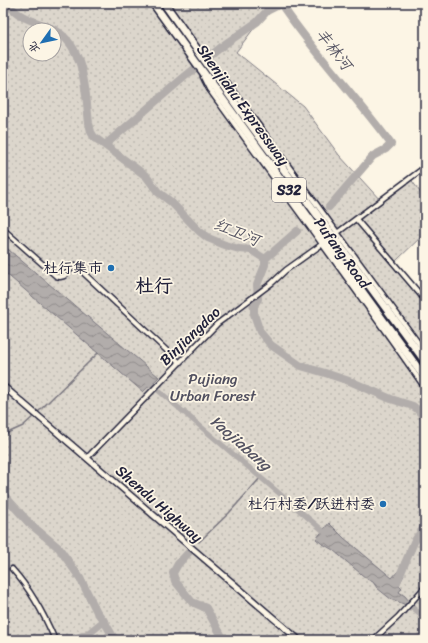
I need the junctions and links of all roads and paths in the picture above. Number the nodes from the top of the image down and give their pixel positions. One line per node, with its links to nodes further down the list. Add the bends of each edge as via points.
1 (153, 3): 14 (highway, Shenjiahu Expressway / S32)
2 (164, 3): 12 (highway, Shenjiahu Expressway / S32)
3 (209, 64): 8 (street, Pufang Road, via 240,100)
4 (201, 72): 9 (street, Pufang Road, via 209,89)
5 (425, 167): 6 (street)
6 (356, 219): 8 (street); 10 (street)
7 (3, 229): 13 (street, via 56,276 64,276 75,265)
8 (337, 233): 11 (street, Pufang Road)
9 (321, 245): 13 (street, Binjiangdao, via 218,324); 16 (street, Pufang Road)
10 (425, 300)
11 (425, 352)
12 (425, 361)
13 (179, 362): 17 (street, Binjiangdao)
14 (425, 378)
15 (3, 386): 17 (street, Shendu Highway)
16 (425, 388)
17 (86, 458): 21 (street, Shendu Highway)
18 (12, 569): 20 (street, via 36,601)
19 (425, 587): 22 (street)
20 (55, 640)
21 (299, 640)
22 (373, 640)

